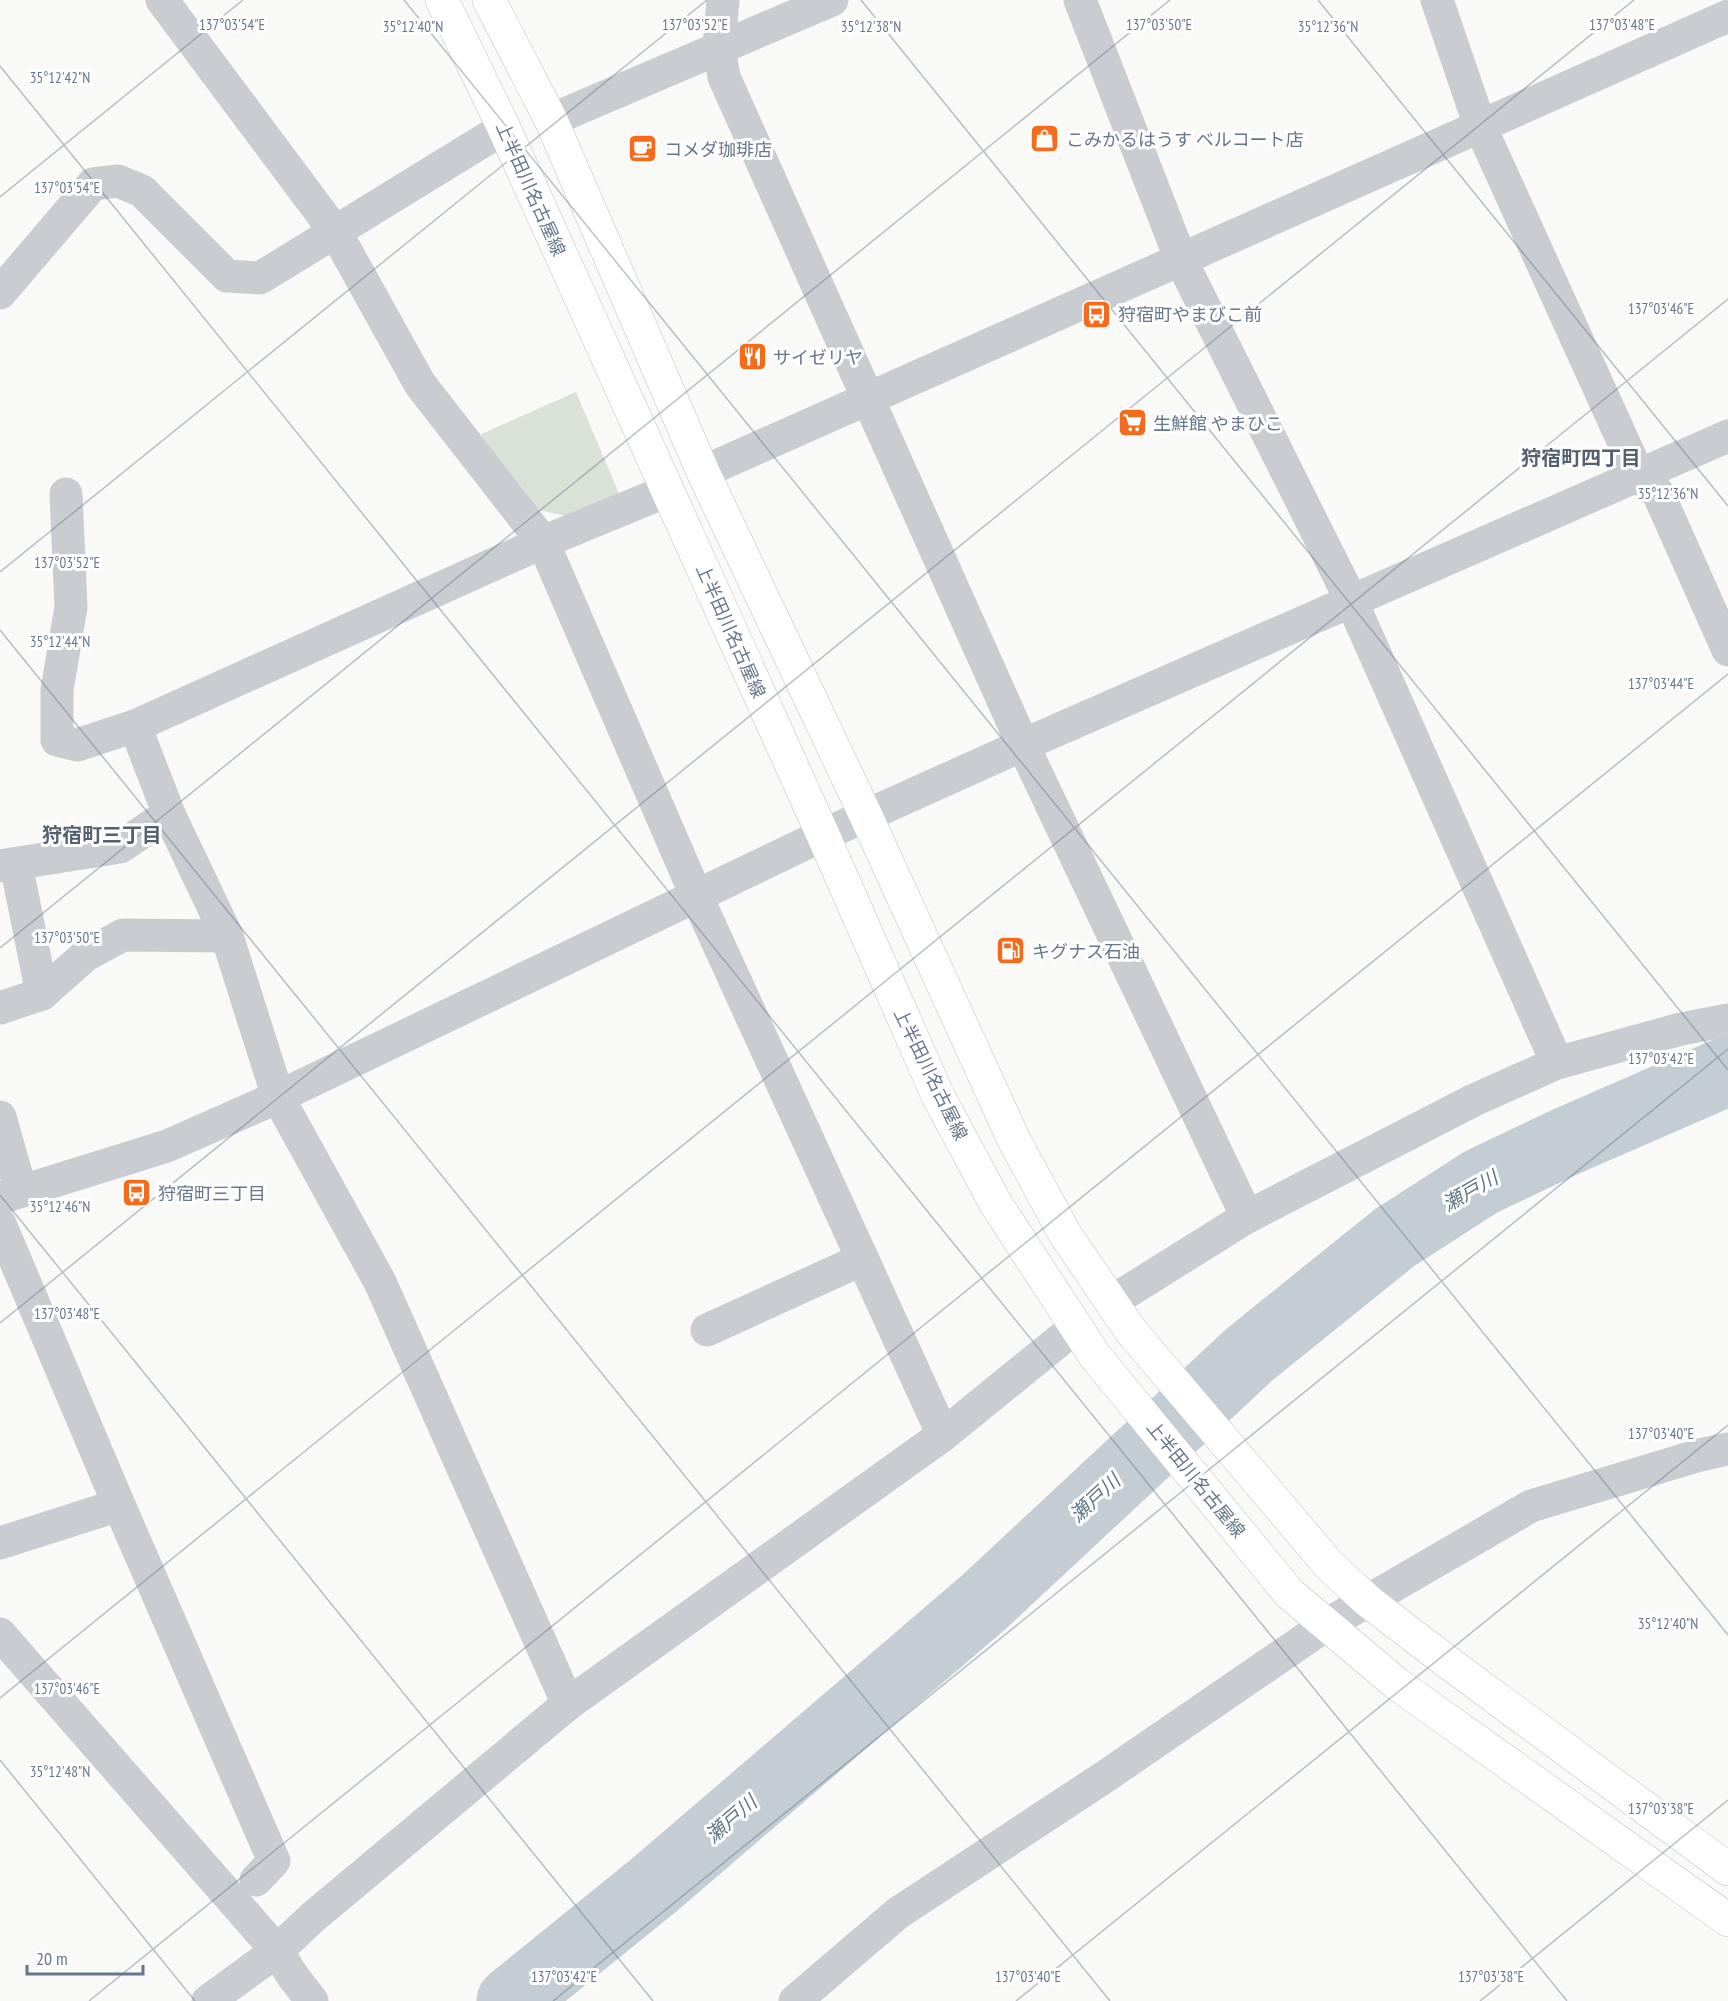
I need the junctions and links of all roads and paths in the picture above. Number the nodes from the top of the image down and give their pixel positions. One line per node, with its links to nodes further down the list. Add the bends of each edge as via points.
1 (162, 0): 13 (street)
2 (442, 0): 12 (main road, 上半田川名古屋線)
3 (489, 0): 10 (main road)
4 (723, 0): 9 (street)
5 (832, 0): 9 (street)
6 (1080, 0): 14 (street)
7 (1437, 0): 11 (street)
8 (1728, 16): 11 (street)
9 (719, 48): 10 (street); 16 (street, via 724,76)
10 (551, 120): 18 (main road)
11 (1480, 126): 14 (street); 19 (street)
12 (504, 128): 13 (street); 20 (main road, 上半田川名古屋線)
13 (336, 233): 15 (street, via 260,278 226,276 142,191 118,181 93,184); 22 (street, via 420,384)
14 (1181, 260): 16 (street); 23 (street)
15 (0, 292)
16 (867, 399): 18 (street); 26 (street)
17 (1728, 436): 19 (street)
18 (703, 472): 28 (main road)
19 (1640, 476): 23 (street); 24 (street, via 1658,493)
20 (667, 491): 22 (street); 29 (main road, 上半田川名古屋線)
21 (66, 494): 25 (street, via 70,608 57,690 57,740 77,746)
22 (543, 542): 25 (street); 31 (street)
23 (1351, 600): 26 (street); 36 (street)
24 (1728, 650)
25 (135, 726): 27 (street)
26 (1023, 745): 28 (street); 40 (street)
27 (169, 814): 30 (street, via 120,847); 32 (street)
28 (866, 816): 29 (street); 43 (main road, via 1014,1140 1065,1234)
29 (823, 835): 31 (street); 44 (main road, 上半田川名古屋線, via 938,1096 996,1204)
30 (8, 865): 33 (street)
31 (696, 895): 37 (street); 42 (street)
32 (226, 936): 33 (street, via 123,935 86,955); 37 (street)
33 (42, 994): 34 (street)
34 (0, 1008)
35 (1728, 1020): 36 (street)
36 (1557, 1063): 40 (street, via 1474,1100)
37 (278, 1097): 39 (street, via 166,1146); 54 (street, via 380,1282)
38 (0, 1116): 39 (street)
39 (11, 1195)
40 (1247, 1216): 43 (street)
41 (0, 1224): 49 (street)
42 (863, 1259): 45 (street); 46 (street)
43 (1111, 1302): 51 (main road, via 1131,1331 1330,1566)
44 (1076, 1327): 46 (street); 52 (main road, 上半田川名古屋線, via 1095,1356 1289,1593)
45 (707, 1330)
46 (943, 1435): 54 (street)
47 (1714, 1452): 48 (street); 51 (street, via 1531,1506)
48 (1728, 1474)
49 (119, 1504): 50 (street); 56 (street, via 274,1861)
50 (0, 1543)
51 (1368, 1601): 52 (street); 55 (main road)
52 (1326, 1625): 57 (main road, 上半田川名古屋線, via 1397,1684); 61 (street, via 898,1913)
53 (0, 1634): 58 (street)
54 (568, 1704): 58 (street, via 313,1917)
55 (1728, 1869)
56 (256, 1880)
57 (1728, 1920)
58 (284, 1963): 59 (street); 60 (street)
59 (208, 2001)
60 (312, 2001)
61 (795, 2001)

